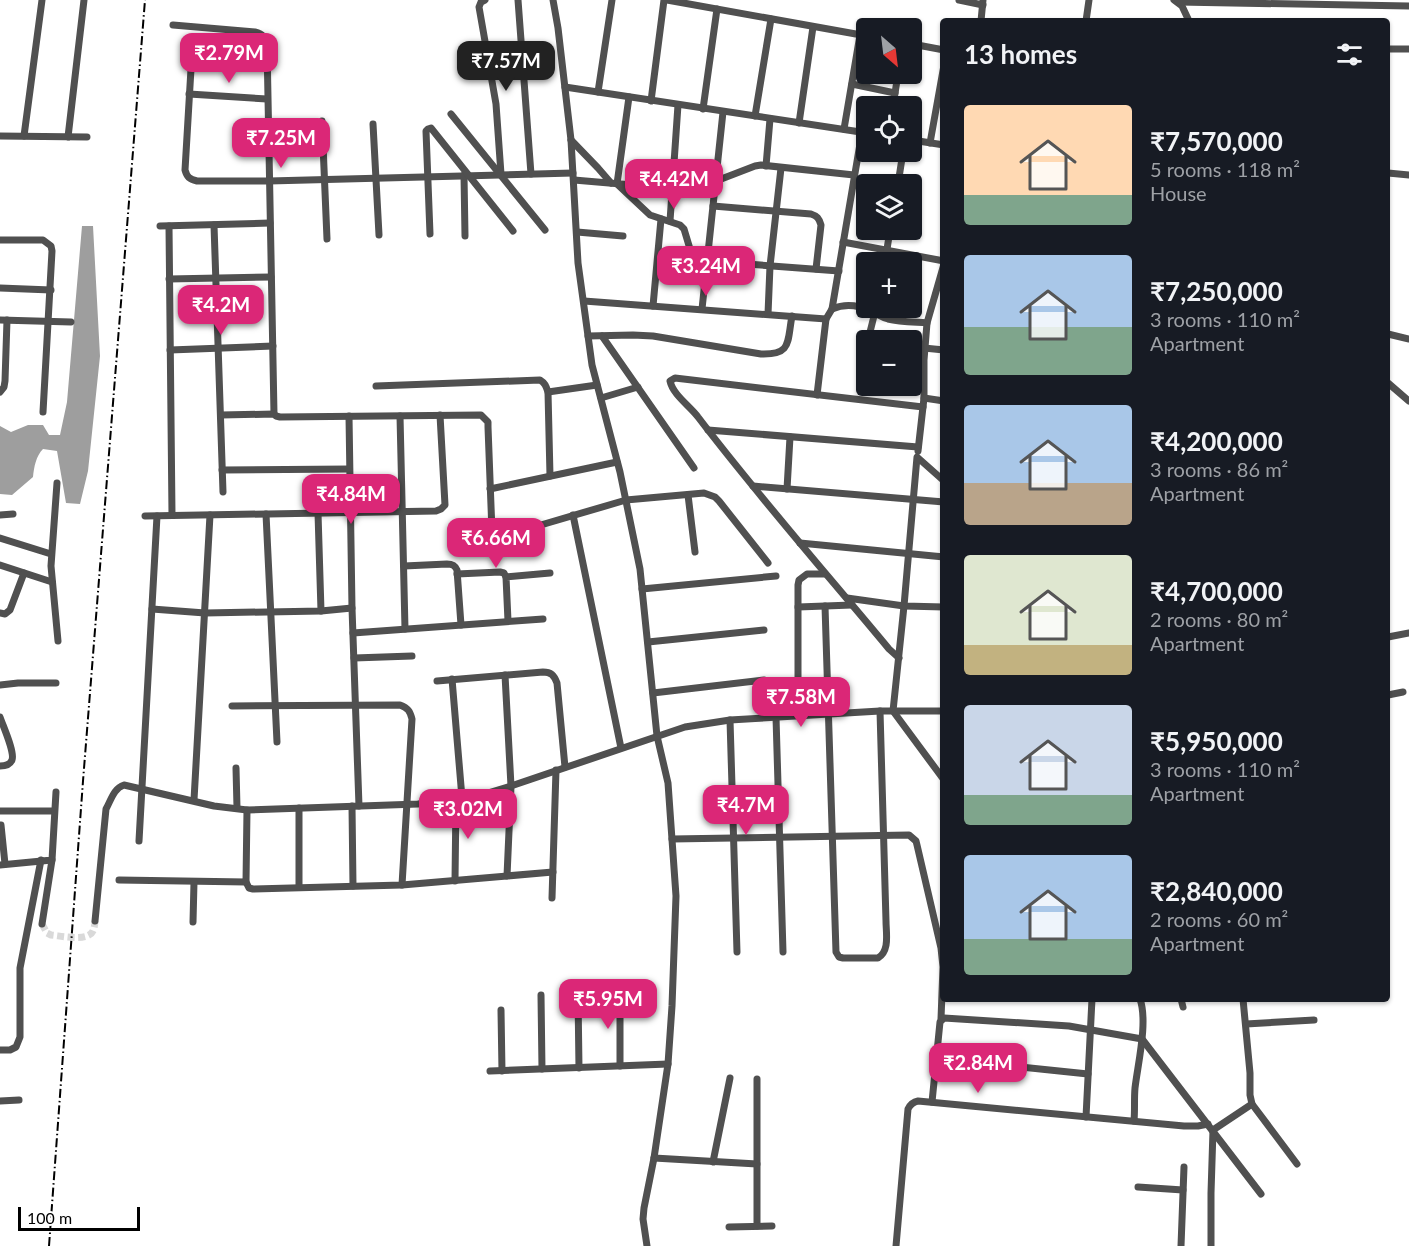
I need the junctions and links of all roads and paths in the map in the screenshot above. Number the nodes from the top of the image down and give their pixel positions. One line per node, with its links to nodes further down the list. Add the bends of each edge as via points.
1 (42, 0): 50 (street)
2 (84, 0): 51 (street)
3 (485, 0): 61 (street, via 479,8 496,104)
4 (518, 0): 62 (street)
5 (553, 0): 29 (street)
6 (612, 0): 31 (street)
7 (666, 0): 13 (street); 37 (street)
8 (959, 0): 11 (street)
9 (1089, 0): 15 (street)
10 (1176, 1): 12 (street); 16 (street)
11 (983, 2): 14 (street)
12 (1409, 6)
13 (717, 9): 17 (street); 39 (street)
14 (981, 18)
15 (1086, 18)
16 (1188, 18)
17 (771, 19): 19 (street); 42 (street)
18 (173, 25): 36 (street, via 261,33 267,45)
19 (813, 27): 20 (street); 45 (street)
20 (856, 35)
21 (922, 46): 23 (street)
22 (1409, 48): 24 (street)
23 (940, 49)
24 (1390, 49)
25 (192, 52): 33 (street)
26 (856, 67): 27 (street)
27 (852, 84): 32 (street); 47 (street)
28 (896, 84): 32 (street)
29 (565, 87): 31 (street); 53 (street)
30 (940, 87): 55 (street)
31 (598, 92): 35 (street)
32 (895, 93): 34 (street)
33 (189, 94): 36 (street); 70 (street, via 186,175 197,181)
34 (895, 96)
35 (629, 97): 37 (street); 72 (street)
36 (267, 99): 70 (street)
37 (651, 101): 38 (street)
38 (678, 105): 39 (street); 73 (street)
39 (703, 109): 40 (street)
40 (723, 112): 42 (street); 71 (street)
41 (451, 114): 61 (street)
42 (755, 116): 43 (street)
43 (770, 118): 45 (street); 58 (street)
44 (322, 121): 69 (street)
45 (799, 123): 47 (street)
46 (373, 124): 68 (street)
47 (844, 129): 48 (street)
48 (856, 131)
49 (0, 136): 50 (street)
50 (24, 136): 51 (street)
51 (68, 137): 52 (street)
52 (87, 137)
53 (571, 140): 66 (street); 72 (street)
54 (922, 142): 55 (street)
55 (930, 143): 56 (street)
56 (940, 144)
57 (858, 162): 64 (street)
58 (766, 166): 59 (street); 71 (street, via 755,166)
59 (781, 168): 64 (street); 76 (street)
60 (1390, 173): 65 (street)
61 (501, 174): 62 (street); 63 (street); 83 (street)
62 (531, 174): 66 (street)
63 (466, 175): 67 (street); 67 (street, via 431,128 426,131); 84 (street); 88 (street)
64 (855, 175): 93 (street)
65 (1409, 175)
66 (574, 176): 72 (street); 85 (street)
67 (428, 177): 68 (street); 86 (street)
68 (376, 178): 69 (street); 87 (street)
69 (325, 180): 70 (street); 90 (street)
70 (268, 181): 79 (street)
71 (716, 182): 74 (street)
72 (614, 183): 73 (street); 77 (street, via 650,215)
73 (672, 188): 74 (street); 78 (street)
74 (714, 192): 75 (street)
75 (713, 207): 76 (street); 95 (street)
76 (776, 211): 97 (street); 98 (street, via 811,214 820,219)
77 (661, 219): 78 (street); 107 (street)
78 (670, 221): 95 (street, via 684,229 690,249)
79 (270, 224): 80 (street); 101 (street)
80 (214, 225): 82 (street); 102 (street)
81 (160, 226): 82 (street)
82 (169, 226): 103 (street)
83 (544, 230)
84 (513, 231)
85 (577, 232): 89 (street); 106 (street)
86 (430, 234)
87 (379, 235)
88 (465, 236)
89 (623, 236)
90 (327, 239)
91 (0, 240): 105 (street, via 48,242 52,251)
92 (888, 240): 94 (street)
93 (843, 242): 94 (street); 99 (street)
94 (887, 250): 96 (street)
95 (707, 261): 97 (street); 109 (street)
96 (940, 261)
97 (770, 266): 98 (street); 111 (street)
98 (816, 269): 99 (street)
99 (839, 271): 110 (street)
100 (940, 276): 118 (street)
101 (271, 277): 102 (street); 123 (street)
102 (216, 278): 103 (street); 124 (street)
103 (169, 279): 126 (street)
104 (0, 288): 105 (street)
105 (51, 290): 116 (street)
106 (584, 301): 107 (street); 120 (street)
107 (653, 306): 109 (street)
108 (856, 307): 110 (street)
109 (702, 309): 111 (street)
110 (832, 309): 114 (street)
111 (768, 314): 112 (street)
112 (792, 316): 114 (street); 121 (street, via 784,349 772,354 653,336)
113 (885, 318): 118 (street)
114 (826, 319): 134 (street)
115 (4, 320): 116 (street); 132 (street, via 6,381)
116 (49, 322): 117 (street); 140 (street)
117 (71, 322)
118 (927, 323): 125 (street)
119 (1390, 334): 122 (street)
120 (588, 336): 121 (street); 128 (street)
121 (602, 336): 131 (street)
122 (1409, 339)
123 (273, 346): 124 (street); 141 (street)
124 (218, 348): 126 (street); 142 (street)
125 (924, 348): 127 (street); 136 (street)
126 (170, 350): 171 (street)
127 (940, 350)
128 (597, 385): 133 (street); 135 (street)
129 (1390, 385): 138 (street)
130 (376, 386): 133 (street, via 540,380)
131 (638, 387): 135 (street); 151 (street)
132 (0, 392)
133 (548, 392): 154 (street)
134 (816, 395): 139 (street); 146 (street, via 672,380 672,388)
135 (601, 398): 150 (street)
136 (924, 398): 137 (street); 139 (street)
137 (940, 400)
138 (1409, 401)
139 (923, 407): 148 (street)
140 (43, 412)
141 (274, 414): 142 (street); 144 (street)
142 (221, 415): 153 (street)
143 (440, 415): 145 (street); 158 (street, via 480,415 488,422); 165 (street, via 445,505 436,511)
144 (349, 416): 145 (street); 152 (street)
145 (400, 416): 165 (street)
146 (708, 430): 147 (street); 157 (street)
147 (790, 436): 148 (street); 159 (street)
148 (918, 447): 149 (street)
149 (917, 456): 155 (street); 163 (street)
150 (617, 462): 154 (street); 162 (street)
151 (694, 468)
152 (350, 469): 153 (street); 166 (street)
153 (222, 470): 160 (street)
154 (550, 476): 158 (street)
155 (940, 477)
156 (57, 483): 181 (street)
157 (753, 486): 159 (street); 179 (street)
158 (490, 489): 176 (street)
159 (787, 489): 163 (street)
160 (223, 492)
161 (688, 495): 162 (street); 180 (street); 184 (street, via 704,493 715,497)
162 (626, 500): 173 (street); 194 (street)
163 (913, 500): 164 (street); 182 (street)
164 (940, 502)
165 (403, 511): 166 (street); 186 (street)
166 (350, 512): 167 (street); 201 (street)
167 (318, 513): 169 (street); 203 (street)
168 (13, 514): 170 (street)
169 (266, 514): 172 (street); 204 (street)
170 (0, 515)
171 (172, 515): 172 (street); 175 (street)
172 (210, 515): 206 (street)
173 (573, 515): 176 (street, via 534,527); 242 (street)
174 (145, 516): 175 (street)
175 (157, 516): 202 (street)
176 (492, 532): 177 (street)
177 (468, 536)
178 (0, 538): 181 (street)
179 (800, 543): 182 (street); 190 (street)
180 (695, 552)
181 (51, 554): 193 (street)
182 (909, 554): 183 (street); 198 (street)
183 (940, 557)
184 (768, 563)
185 (0, 565): 187 (street)
186 (404, 566): 189 (street, via 452,564); 210 (street)
187 (24, 573): 193 (street); 205 (street, via 10,610)
188 (550, 573): 192 (street)
189 (457, 574): 192 (street, via 500,572); 209 (street)
190 (824, 574): 195 (street); 199 (street, via 807,574 798,580)
191 (776, 576): 194 (street)
192 (506, 577): 208 (street)
193 (52, 582): 215 (street)
194 (642, 589): 216 (street)
195 (847, 598): 196 (street); 198 (street)
196 (852, 605): 197 (street); 219 (street)
197 (825, 606): 199 (street); 235 (street)
198 (904, 606): 200 (street); 219 (street)
199 (798, 607): 236 (street)
200 (940, 607)
201 (352, 608): 203 (street); 212 (street)
202 (152, 609): 206 (street); 249 (street)
203 (321, 611): 204 (street)
204 (270, 612): 206 (street); 229 (street)
205 (0, 613)
206 (205, 613): 252 (street)
207 (543, 619): 208 (street)
208 (508, 621): 209 (street)
209 (460, 625): 210 (street)
210 (405, 629): 212 (street)
211 (764, 630): 216 (street)
212 (353, 633): 218 (street)
213 (1409, 633): 214 (street)
214 (1390, 637)
215 (58, 641)
216 (648, 642): 227 (street)
217 (412, 656): 218 (street)
218 (354, 658): 230 (street)
219 (899, 658): 233 (street)
220 (505, 675): 221 (street); 244 (street, via 549,672 555,677); 248 (street)
221 (452, 679): 223 (street); 251 (street)
222 (764, 680): 227 (street)
223 (437, 681)
224 (56, 683): 225 (street)
225 (0, 685)
226 (1403, 692): 228 (street)
227 (653, 693): 240 (street)
228 (1390, 695)
229 (275, 705): 230 (street); 231 (street); 241 (street)
230 (356, 705): 253 (street, via 400,705 410,712); 254 (street)
231 (232, 706)
232 (880, 711): 233 (street); 235 (street); 262 (street)
233 (893, 711): 234 (street); 247 (street)
234 (940, 713)
235 (828, 714): 236 (street); 261 (street)
236 (798, 716): 238 (street)
237 (0, 717): 243 (street, via 13,758 11,763)
238 (776, 717): 239 (street); 263 (street)
239 (730, 720): 240 (street); 264 (street)
240 (657, 736): 242 (street); 265 (street, via 668,783)
241 (277, 742)
242 (621, 748): 244 (street)
243 (0, 766)
244 (565, 767): 246 (street)
245 (236, 768): 255 (street)
246 (556, 770): 248 (street); 270 (street)
247 (940, 775)
248 (511, 786): 251 (street); 271 (street)
249 (142, 789): 252 (street); 266 (street); 280 (street, via 119,786 106,809)
250 (56, 792): 259 (street)
251 (459, 798): 253 (street); 273 (street)
252 (194, 800): 255 (street)
253 (406, 805): 254 (street); 276 (street)
254 (356, 806): 256 (street); 277 (street)
255 (237, 808): 257 (street)
256 (299, 808): 257 (street); 278 (street)
257 (247, 810): 275 (street)
258 (0, 811): 259 (street)
259 (54, 811): 268 (street)
260 (1, 825): 269 (street)
261 (832, 836): 262 (street); 262 (street, via 836,952 843,958 878,958 885,950); 263 (street)
262 (884, 836): 283 (street, via 909,835 916,841)
263 (780, 837): 264 (street); 285 (street)
264 (734, 838): 265 (street); 284 (street)
265 (672, 839): 301 (street, via 676,896)
266 (139, 841)
267 (41, 860): 268 (street); 269 (street); 299 (street, via 20,968 20,1037 16,1047)
268 (52, 860): 282 (street)
269 (3, 865)
270 (553, 872): 271 (street); 279 (street)
271 (507, 876): 273 (street)
272 (119, 880): 274 (street)
273 (455, 881): 276 (street)
274 (194, 882): 275 (street); 281 (street)
275 (246, 882): 278 (street, via 253,889)
276 (402, 885): 277 (street)
277 (353, 886): 278 (street)
278 (299, 887)
279 (552, 898)
280 (95, 921)
281 (193, 921)
282 (42, 924)
283 (940, 944)
284 (737, 952)
285 (783, 952)
286 (540, 995): 304 (street)
287 (578, 995): 303 (street)
288 (620, 995): 302 (street)
289 (942, 1002): 294 (street)
290 (1092, 1002): 297 (street)
291 (1141, 1002): 298 (street)
292 (1243, 1002): 296 (street)
293 (501, 1010): 306 (street)
294 (941, 1019): 297 (street); 300 (street)
295 (1314, 1020): 296 (street)
296 (1246, 1024): 313 (street)
297 (1089, 1029): 298 (street); 307 (street)
298 (1142, 1039): 315 (street); 316 (street)
299 (0, 1050)
300 (936, 1058): 307 (street); 312 (street)
301 (668, 1064): 302 (street); 317 (street)
302 (620, 1066): 303 (street)
303 (579, 1068): 304 (street)
304 (542, 1069): 306 (street)
305 (490, 1071): 306 (street)
306 (502, 1071)
307 (1088, 1074): 314 (street)
308 (730, 1078): 318 (street)
309 (757, 1079): 319 (street)
310 (19, 1100): 311 (street)
311 (0, 1101)
312 (933, 1102): 314 (street); 329 (street, via 914,1102 908,1109)
313 (1252, 1104): 316 (street); 320 (street)
314 (1086, 1117): 315 (street)
315 (1134, 1121): 316 (street)
316 (1211, 1127): 324 (street); 331 (street)
317 (654, 1158): 318 (street); 328 (street, via 643,1219)
318 (712, 1162): 319 (street)
319 (757, 1164): 325 (street)
320 (1297, 1164)
321 (1184, 1167): 323 (street)
322 (1138, 1187): 323 (street)
323 (1183, 1190): 330 (street)
324 (1261, 1194)
325 (757, 1226): 326 (street); 327 (street)
326 (772, 1226)
327 (729, 1227)
328 (646, 1246)
329 (896, 1246)
330 (1181, 1246)
331 (1211, 1246)

